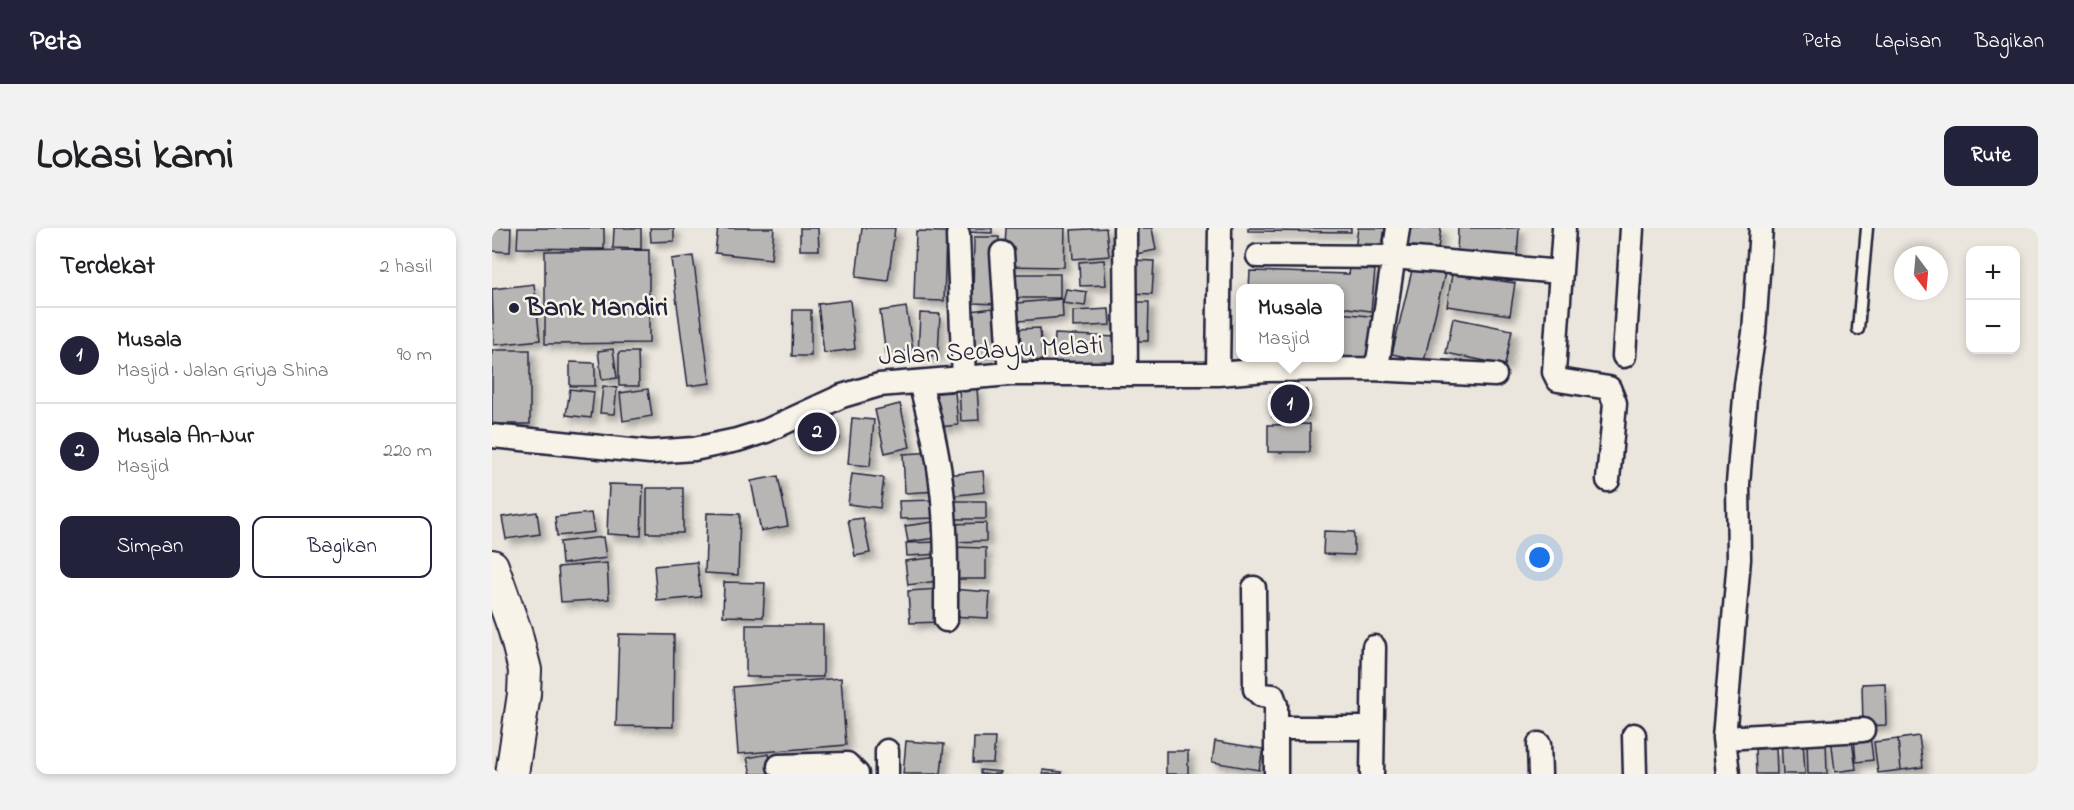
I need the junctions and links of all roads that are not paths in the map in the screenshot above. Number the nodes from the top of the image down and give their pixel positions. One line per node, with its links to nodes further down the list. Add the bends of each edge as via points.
1 (1125, 228): 16 (street)
2 (1220, 228): 18 (street)
3 (1398, 228): 11 (street)
4 (1564, 228): 12 (street)
5 (1632, 228): 14 (street)
6 (1761, 228): 32 (street, via 1738,484 1738,559)
7 (1867, 228): 13 (lane)
8 (958, 235): 20 (street)
9 (1002, 252): 17 (street)
10 (1258, 256): 11 (street)
11 (1393, 258): 12 (street); 15 (street, via 1378,360)
12 (1560, 272): 23 (street, via 1554,372 1558,380 1609,388 1613,395)
13 (1858, 328)
14 (1624, 356)
15 (1372, 369): 18 (street, Jalan Sedayu Melati); 19 (street, Jalan Sedayu Melati)
16 (1126, 373): 17 (street, Jalan Sedayu Melati); 18 (street, Jalan Sedayu Melati)
17 (1010, 374): 20 (street, Jalan Sedayu Melati)
18 (1218, 374)
19 (1495, 375)
20 (964, 379): 21 (street, Jalan Sedayu Melati)
21 (920, 383): 22 (street, Jalan Sedayu Melati, via 861,389 766,431 694,449 650,452); 26 (street, via 941,485)
22 (492, 436)
23 (1608, 480)
24 (492, 566): 36 (main road, via 525,670)
25 (1254, 588): 28 (street, via 1255,689 1261,695 1273,696)
26 (945, 620)
27 (1374, 647): 29 (street)
28 (1277, 728): 29 (street); 39 (street)
29 (1372, 728): 40 (street)
30 (1863, 730): 32 (street)
31 (1634, 735): 42 (street)
32 (1724, 738): 43 (street)
33 (1539, 744): 41 (street)
34 (886, 751): 38 (street)
35 (779, 766): 37 (street, via 848,764)
36 (512, 774)
37 (858, 774)
38 (887, 774)
39 (1276, 774)
40 (1372, 774)
41 (1540, 774)
42 (1635, 774)
43 (1728, 774)

